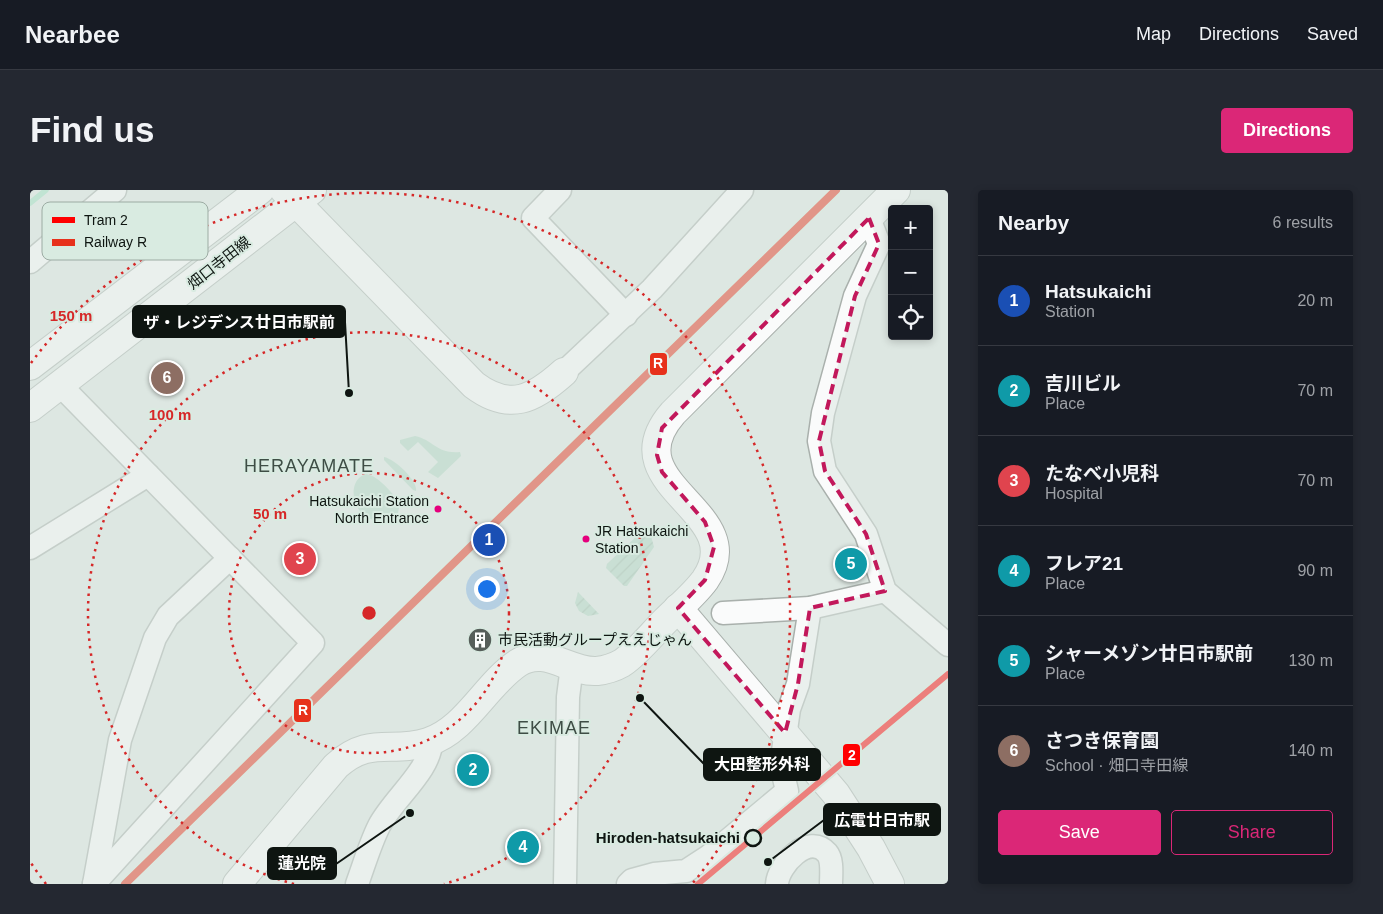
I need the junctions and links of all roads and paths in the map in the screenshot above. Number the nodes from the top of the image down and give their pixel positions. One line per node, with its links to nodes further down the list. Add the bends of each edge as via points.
1 (115, 190): 7 (street)
2 (260, 190): 9 (street)
3 (560, 190): 13 (street, via 533,218)
4 (742, 190): 13 (street)
5 (896, 190): 8 (street)
6 (298, 194): 15 (street, via 474,385 487,395 502,400 534,396); 16 (street, 畑口寺田線)
7 (101, 202)
8 (869, 218): 21 (street, via 879,244 855,296 823,413 819,441 825,471 866,534); 22 (street, via 673,413 662,428 657,455 662,472 672,488 705,522 714,547 712,564 705,580)
9 (208, 230)
10 (42, 252): 12 (street)
11 (169, 260): 14 (street)
12 (30, 262)
13 (626, 315): 15 (street)
14 (30, 366)
15 (564, 372)
16 (61, 386): 17 (street, 畑口寺田線); 18 (street)
17 (30, 408)
18 (148, 474): 19 (street); 20 (street)
19 (30, 548)
20 (230, 558): 29 (street, via 168,616 156,638 120,740); 29 (street, via 313,643)
21 (885, 591): 23 (street); 25 (street)
22 (678, 608): 26 (street, via 615,667 589,671); 27 (street)
23 (810, 608): 24 (street); 27 (street, via 798,684)
24 (723, 613)
25 (948, 645)
26 (572, 666): 28 (street, via 543,656 518,663 454,726); 32 (street, via 568,697)
27 (785, 734): 33 (street, via 781,765 786,791 709,856 686,871 654,874); 36 (street, via 836,794)
28 (431, 741): 30 (street, via 362,748 348,755); 31 (street, via 429,758 378,827)
29 (94, 884)
30 (237, 884)
31 (357, 884)
32 (566, 884)
33 (628, 884)
34 (777, 884): 35 (street, via 783,866 793,856 804,848 818,847 827,853 831,862)
35 (831, 884)
36 (890, 884)

